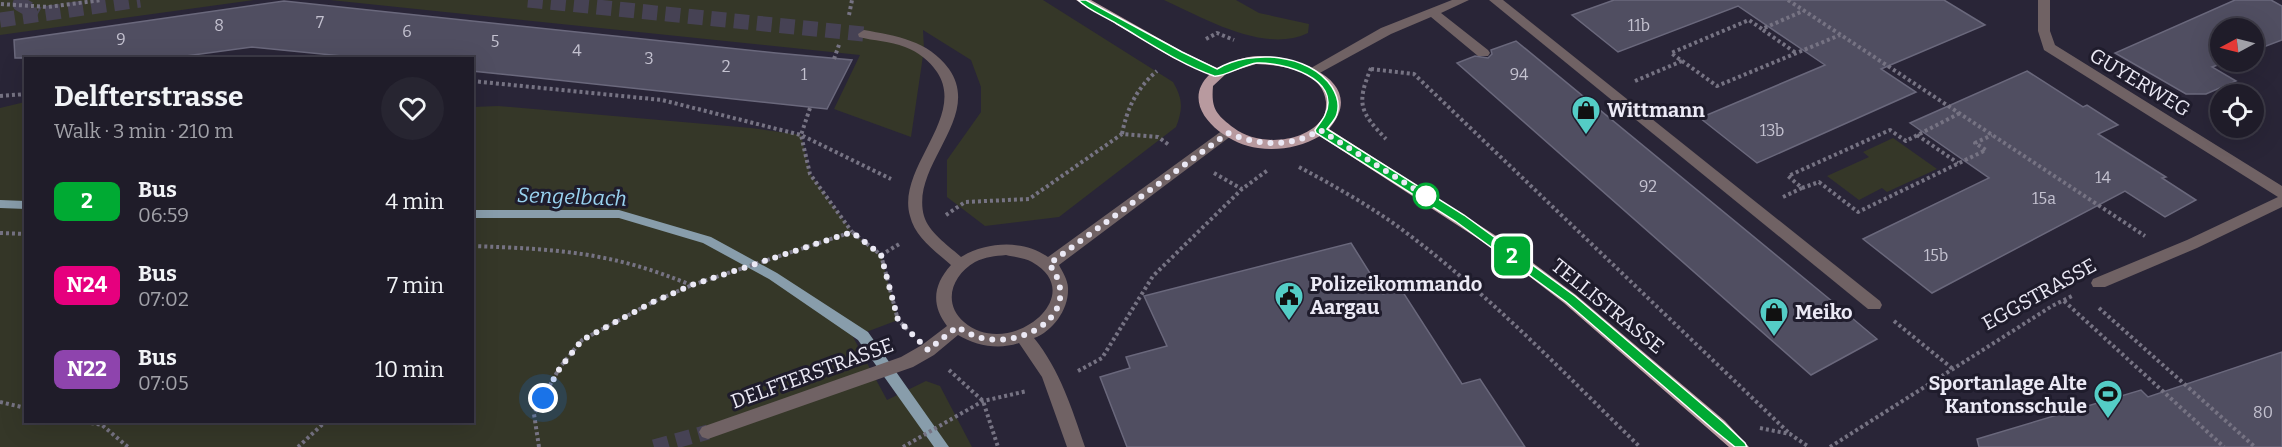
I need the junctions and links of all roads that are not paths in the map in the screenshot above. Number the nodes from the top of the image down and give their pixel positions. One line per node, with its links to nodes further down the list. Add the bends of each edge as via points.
1 (1082, 0): 9 (main road, via 1178,55)
2 (1463, 0): 5 (street)
3 (1495, 0): 17 (street)
4 (2044, 0): 12 (street, GUYERWEG, via 2044,32 2049,47)
5 (1437, 7): 7 (street); 8 (street)
6 (864, 34): 15 (street, via 924,49 940,64 952,85 951,105 916,191 915,214 923,230)
7 (1482, 53)
8 (1311, 72): 9 (main road, via 1285,62 1256,60); 10 (main road, via 1332,96 1332,114)
9 (1218, 73): 11 (main road, via 1204,92 1204,103 1208,114)
10 (1320, 130): 11 (main road, via 1293,142 1277,144); 22 (main road, TELLISTRASSE, via 1460,218 1570,299)
11 (1228, 133): 14 (street)
12 (2282, 193)
13 (2282, 201): 16 (street, EGGSTRASSE)
14 (1049, 264): 15 (street, via 1037,256 1006,249 973,256); 19 (street, via 1062,289 1059,304 1052,317)
15 (960, 265): 18 (street, via 949,276 943,303 947,316)
16 (2099, 283)
17 (1874, 305)
18 (957, 327): 19 (street, via 986,339); 20 (street, DELFTERSTRASSE, via 907,362)
19 (1022, 336): 21 (street, via 1055,384)
20 (708, 432)
21 (1076, 447)
22 (1740, 447)

